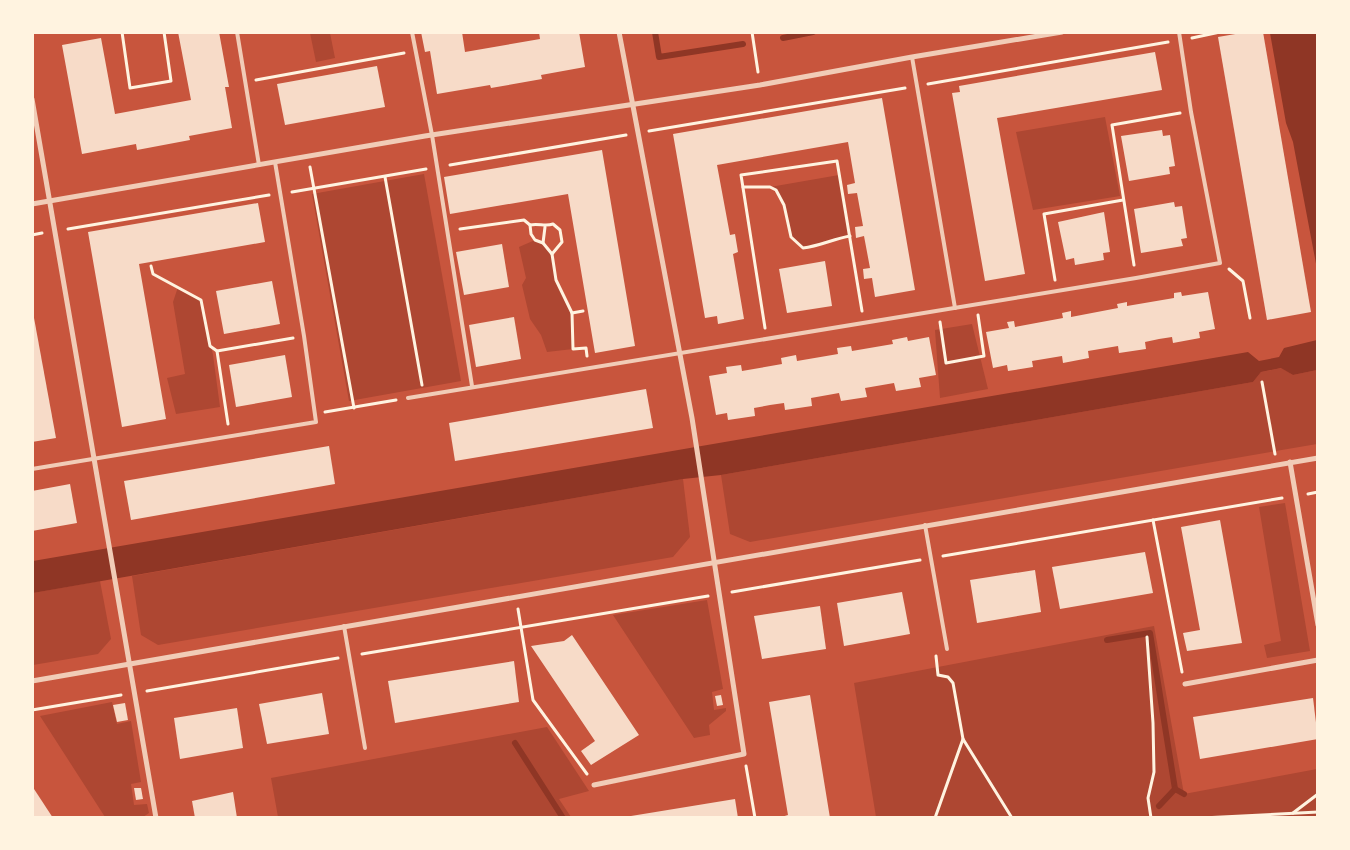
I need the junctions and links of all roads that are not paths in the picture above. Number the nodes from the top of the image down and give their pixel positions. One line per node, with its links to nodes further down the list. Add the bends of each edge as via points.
1 (237, 32): 11 (lane)
2 (412, 32): 9 (lane)
3 (619, 32): 8 (street)
4 (1062, 32): 6 (street)
5 (1179, 32): 14 (lane, via 1220,263)
6 (912, 57): 8 (street); 14 (lane)
7 (32, 99): 12 (street)
8 (631, 105): 9 (street); 15 (street)
9 (432, 135): 10 (street); 16 (lane)
10 (275, 162): 11 (street); 19 (lane, via 316,422)
11 (260, 165): 12 (street)
12 (50, 201): 13 (street); 19 (street)
13 (32, 204)
14 (955, 308): 15 (lane)
15 (680, 353): 16 (lane); 23 (street)
16 (472, 386): 17 (lane)
17 (408, 398)
18 (1318, 458): 20 (street)
19 (94, 459): 21 (lane); 28 (street)
20 (1290, 462): 22 (street); 24 (street)
21 (32, 469)
22 (925, 525): 23 (street); 26 (lane)
23 (714, 563): 25 (street); 32 (street, via 744,754)
24 (1318, 625)
25 (344, 626): 28 (street); 31 (lane)
26 (947, 649)
27 (1318, 660): 30 (street)
28 (130, 665): 29 (street); 33 (street)
29 (32, 681)
30 (1185, 684)
31 (365, 748)
32 (594, 785)
33 (156, 818)

